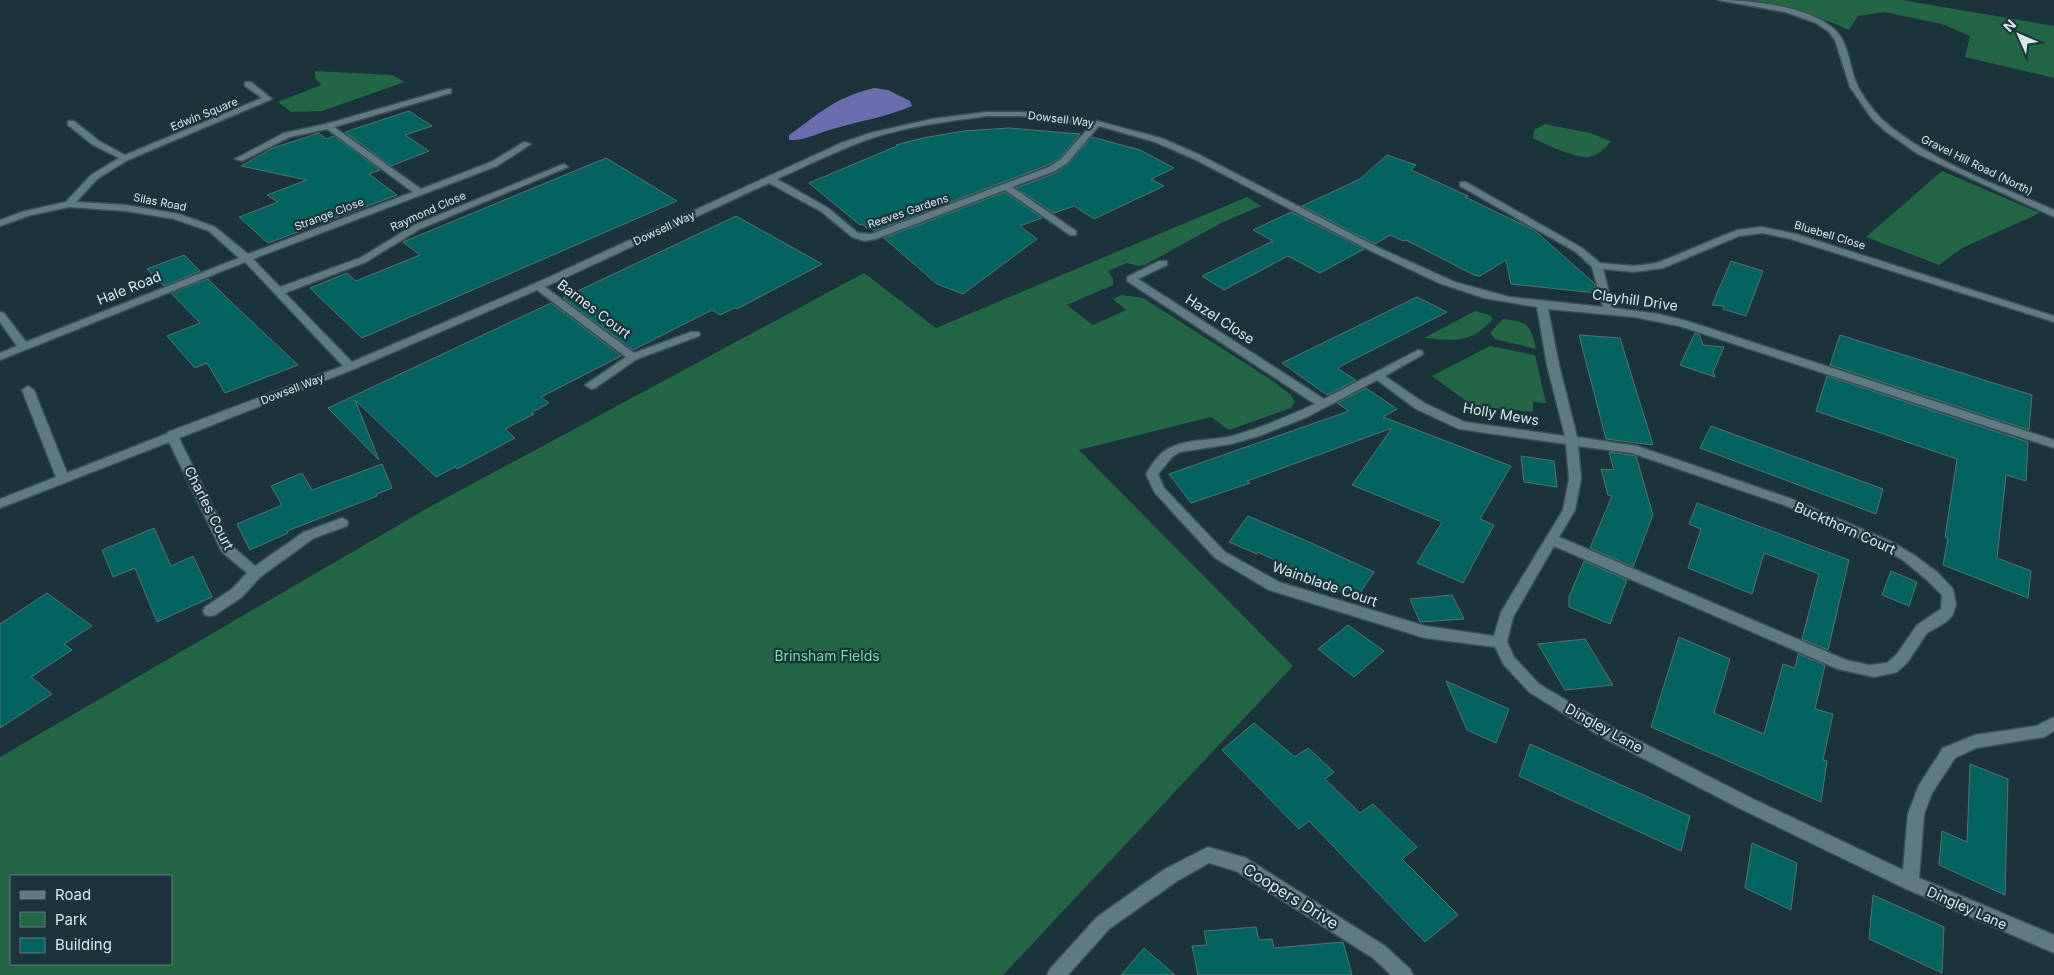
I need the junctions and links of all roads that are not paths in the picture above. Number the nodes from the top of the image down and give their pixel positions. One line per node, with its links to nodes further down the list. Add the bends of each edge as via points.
1 (1721, 0): 17 (street, Gravel Hill Road (North), via 1821,21 1840,40 1854,87 1875,117 1901,140)
2 (248, 84): 8 (street, Edwin Square, via 268,99)
3 (448, 91): 6 (street)
4 (71, 123): 8 (street, via 96,143)
5 (1097, 123): 11 (street, Dowsell Way, via 1022,114 987,114 932,121 866,138); 13 (street, Reeves Gardens, via 1064,162); 15 (street, Dowsell Way, via 1158,140)
6 (328, 126): 9 (street, via 287,135); 14 (street)
7 (527, 144): 14 (street, Strange Close, via 494,164)
8 (125, 158): 16 (street, Edwin Square, via 94,177)
9 (239, 159)
10 (564, 167): 24 (street, Raymond Close, via 417,227 363,260)
11 (771, 180): 13 (street, Reeves Gardens, via 825,210 855,235 864,238); 23 (street, Dowsell Way)
12 (1463, 184): 22 (street, via 1561,238)
13 (1006, 187): 19 (street)
14 (420, 193): 20 (street, Strange Close)
15 (1276, 197): 25 (street, Clayhill Drive, via 1374,249 1444,281 1486,295)
16 (69, 204): 18 (street, Silas Road, via 28,212); 20 (street, Silas Road, via 176,216 212,229)
17 (2054, 214)
18 (0, 224)
19 (1073, 233)
20 (247, 259): 24 (street, Silas Road); 30 (street, Hale Road)
21 (1163, 263): 38 (street, Hazel Close, via 1131,279)
22 (1597, 266): 26 (street); 28 (street, Bluebell Close, via 1634,269 1659,266 1737,233 1762,230 1792,236)
23 (538, 286): 33 (street, Barnes Court); 34 (street, Dowsell Way)
24 (278, 292): 34 (street, Silas Road)
25 (1542, 304): 26 (street, Clayhill Drive); 40 (street)
26 (1609, 311): 41 (street, Clayhill Drive, via 1683,322)
27 (0, 315): 30 (street)
28 (2054, 319)
29 (695, 334): 33 (street, Barnes Court)
30 (23, 346): 32 (street, Hale Road)
31 (1418, 352): 35 (street, Wainblade Court)
32 (0, 357)
33 (633, 357): 36 (street, Barnes Court)
34 (350, 367): 39 (street, Dowsell Way)
35 (1378, 375): 38 (street, Wainblade Court); 40 (street, Holly Mews, via 1420,406 1463,426)
36 (591, 385)
37 (28, 390): 42 (street)
38 (1322, 403): 48 (street, Wainblade Court, via 1289,420 1231,440 1169,451 1152,474 1159,490 1220,555 1274,586 1425,632)
39 (172, 435): 42 (street, Dowsell Way); 46 (street, Charles Court, via 227,549)
40 (1572, 441): 45 (street, via 1576,479 1569,510); 45 (street, Buckthorn Court, via 1633,449 1681,464 1788,502 1887,545 1932,576 1948,593 1949,608 1945,616 1922,628 1900,662 1885,670 1865,671)
41 (2054, 444)
42 (63, 478): 43 (street, Dowsell Way)
43 (0, 504)
44 (342, 523): 46 (street, via 309,535)
45 (1553, 540): 48 (street, via 1506,616)
46 (255, 573): 47 (street, via 237,592)
47 (210, 611)
48 (1500, 642): 50 (street, Dingley Lane, via 1510,661 1534,688 1603,730)
49 (2054, 723): 50 (street, via 2039,732 1975,742 1949,753 1925,790 1916,814)
50 (1910, 882): 51 (street, Dingley Lane)
51 (2054, 944)
52 (1056, 975): 53 (street, Coopers Drive, via 1103,923 1170,875 1208,855 1240,864 1379,952)
53 (1404, 975)

